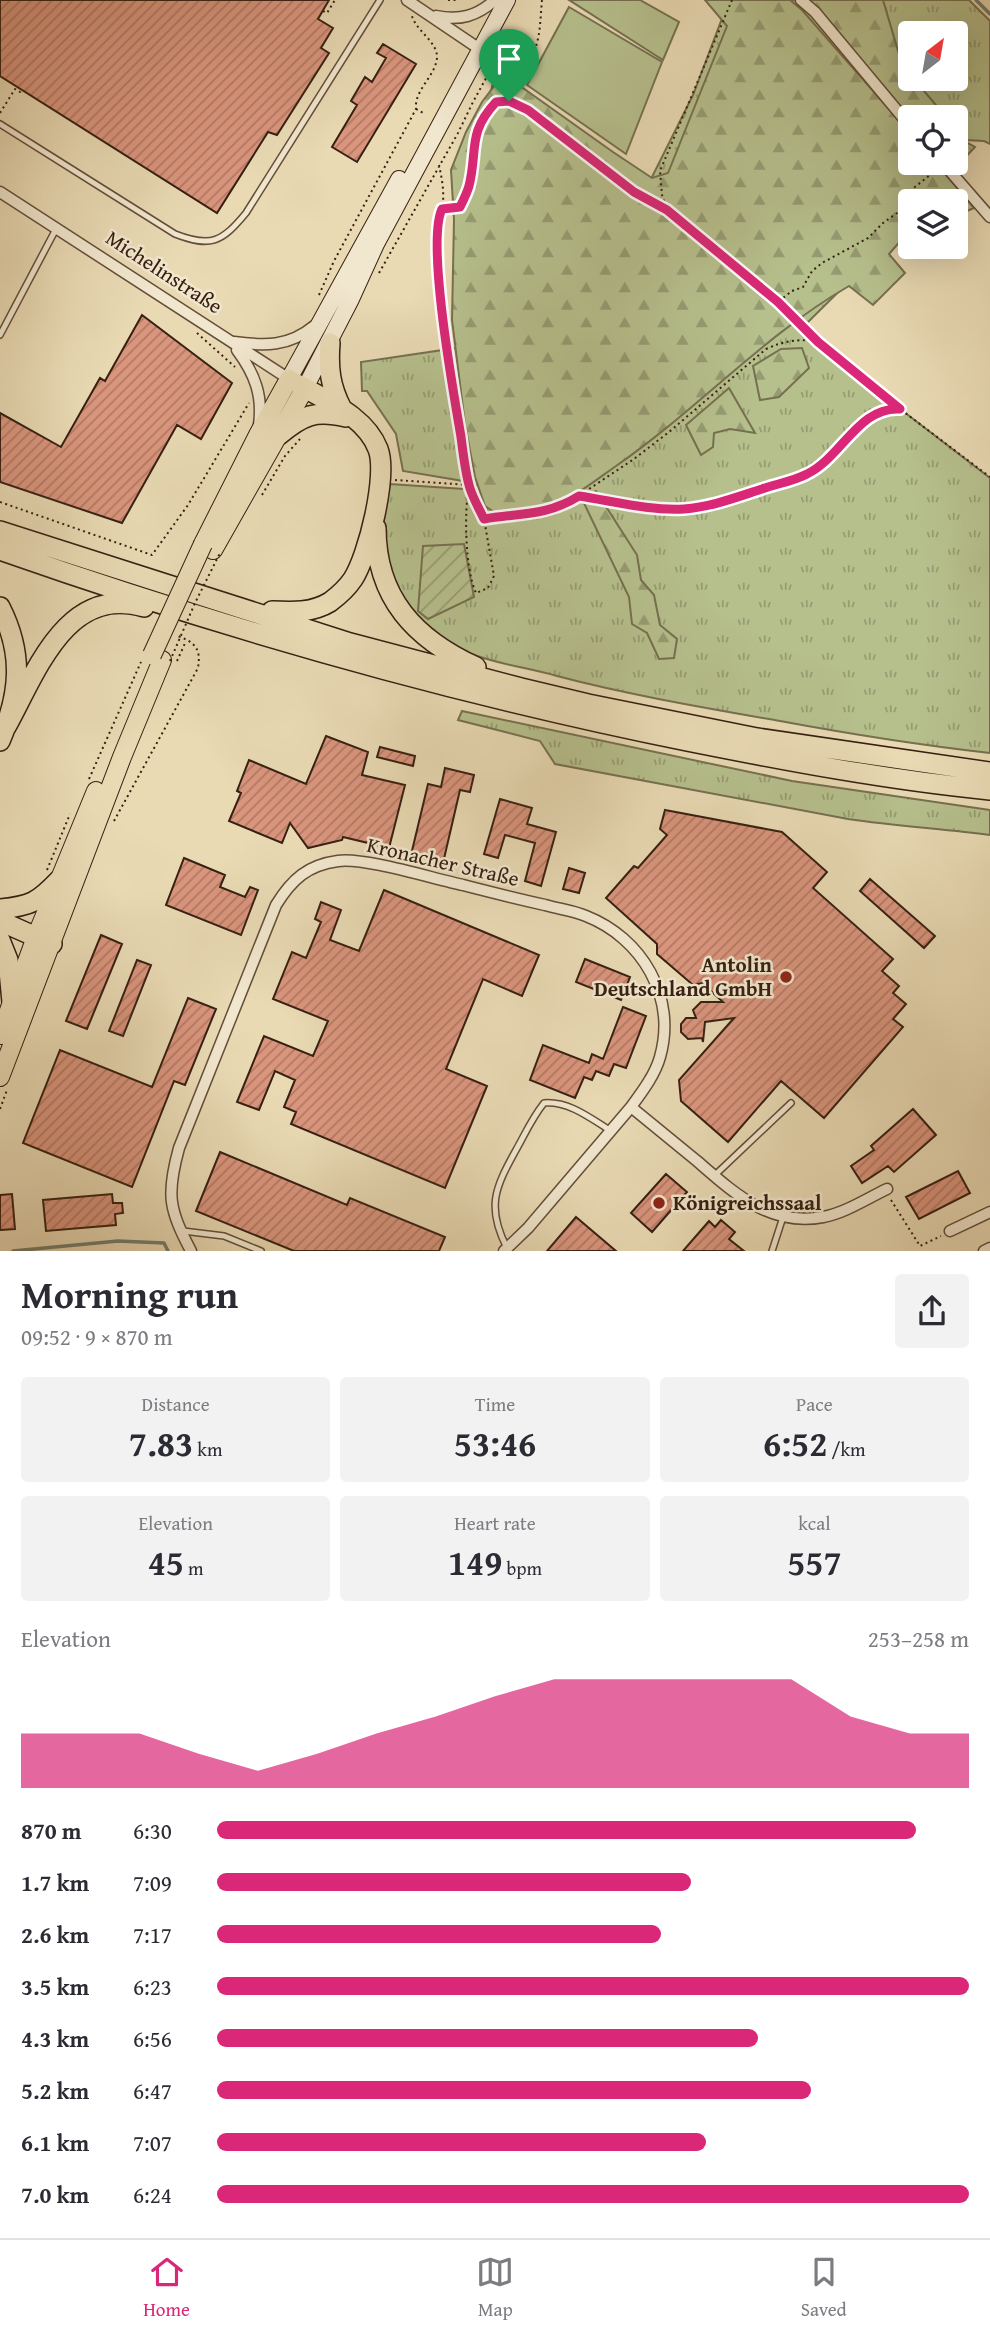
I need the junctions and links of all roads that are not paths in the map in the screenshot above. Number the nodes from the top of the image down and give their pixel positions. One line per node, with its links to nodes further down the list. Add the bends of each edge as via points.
1 (380, 0): 9 (lane, via 246,213 231,231 214,241 195,243 175,234)
2 (497, 0): 6 (street, via 474,15 457,19); 7 (main road)
3 (507, 0): 7 (main road)
4 (801, 0): 8 (street)
5 (413, 2): 6 (street)
6 (429, 14): 7 (street)
7 (478, 48): 14 (main road); 17 (main road)
8 (898, 112)
9 (0, 124)
10 (953, 175): 12 (street)
11 (0, 192): 13 (street, Michelinstraße)
12 (990, 217)
13 (56, 229): 15 (lane); 16 (street, Michelinstraße)
14 (321, 320): 16 (street, via 287,343); 18 (main road)
15 (0, 335)
16 (231, 342): 18 (street, Michelinstraße); 20 (street, via 258,387)
17 (330, 343): 18 (main road); 19 (highway, via 333,392)
18 (297, 383): 19 (highway); 20 (main road); 21 (main road)
19 (348, 414): 21 (highway, via 305,416); 22 (highway, via 366,428 379,450)
20 (259, 433): 24 (main road)
21 (279, 435): 24 (main road)
22 (376, 513): 26 (highway, via 358,570 328,603 292,612); 30 (highway, via 378,559 402,614 444,651)
23 (0, 531): 26 (highway)
24 (212, 549): 29 (main road)
25 (0, 550): 28 (highway)
26 (223, 603): 30 (highway, via 350,643)
27 (0, 607): 31 (highway, via 16,656 16,696)
28 (195, 613): 31 (highway, via 160,612 121,603 88,610 56,639); 33 (highway, via 361,665 585,721 770,757)
29 (165, 661): 34 (main road); 38 (main road)
30 (521, 688): 32 (highway, via 757,738)
31 (3, 734)
32 (990, 772)
33 (990, 790)
34 (60, 880): 35 (highway, via 31,903); 38 (main road)
35 (0, 909)
36 (0, 921): 38 (highway)
37 (0, 940): 39 (highway, via 8,960)
38 (44, 940): 39 (main road); 41 (main road)
39 (12, 1002): 40 (main road)
40 (0, 1035)
41 (0, 1077)
42 (791, 1103): 45 (lane)
43 (631, 1107): 44 (street, Kronacher Straße); 45 (street); 49 (street, Kronacher Straße, via 660,1058 665,1031 655,981 625,938 584,915 535,903 366,863 342,860 321,864 288,886 276,905 179,1148 170,1198)
44 (611, 1131): 51 (street, Kronacher Straße); 51 (lane, via 576,1110 544,1103 498,1183 496,1221)
45 (714, 1176): 48 (street, via 753,1206)
46 (886, 1189): 48 (street, via 826,1217)
47 (990, 1212): 50 (street)
48 (783, 1217): 55 (lane)
49 (180, 1230): 53 (street, Kronacher Straße); 54 (lane, via 224,1236)
50 (950, 1231)
51 (512, 1248)
52 (990, 1248): 56 (street)
53 (191, 1251)
54 (261, 1251)
55 (772, 1251)
56 (984, 1251)

